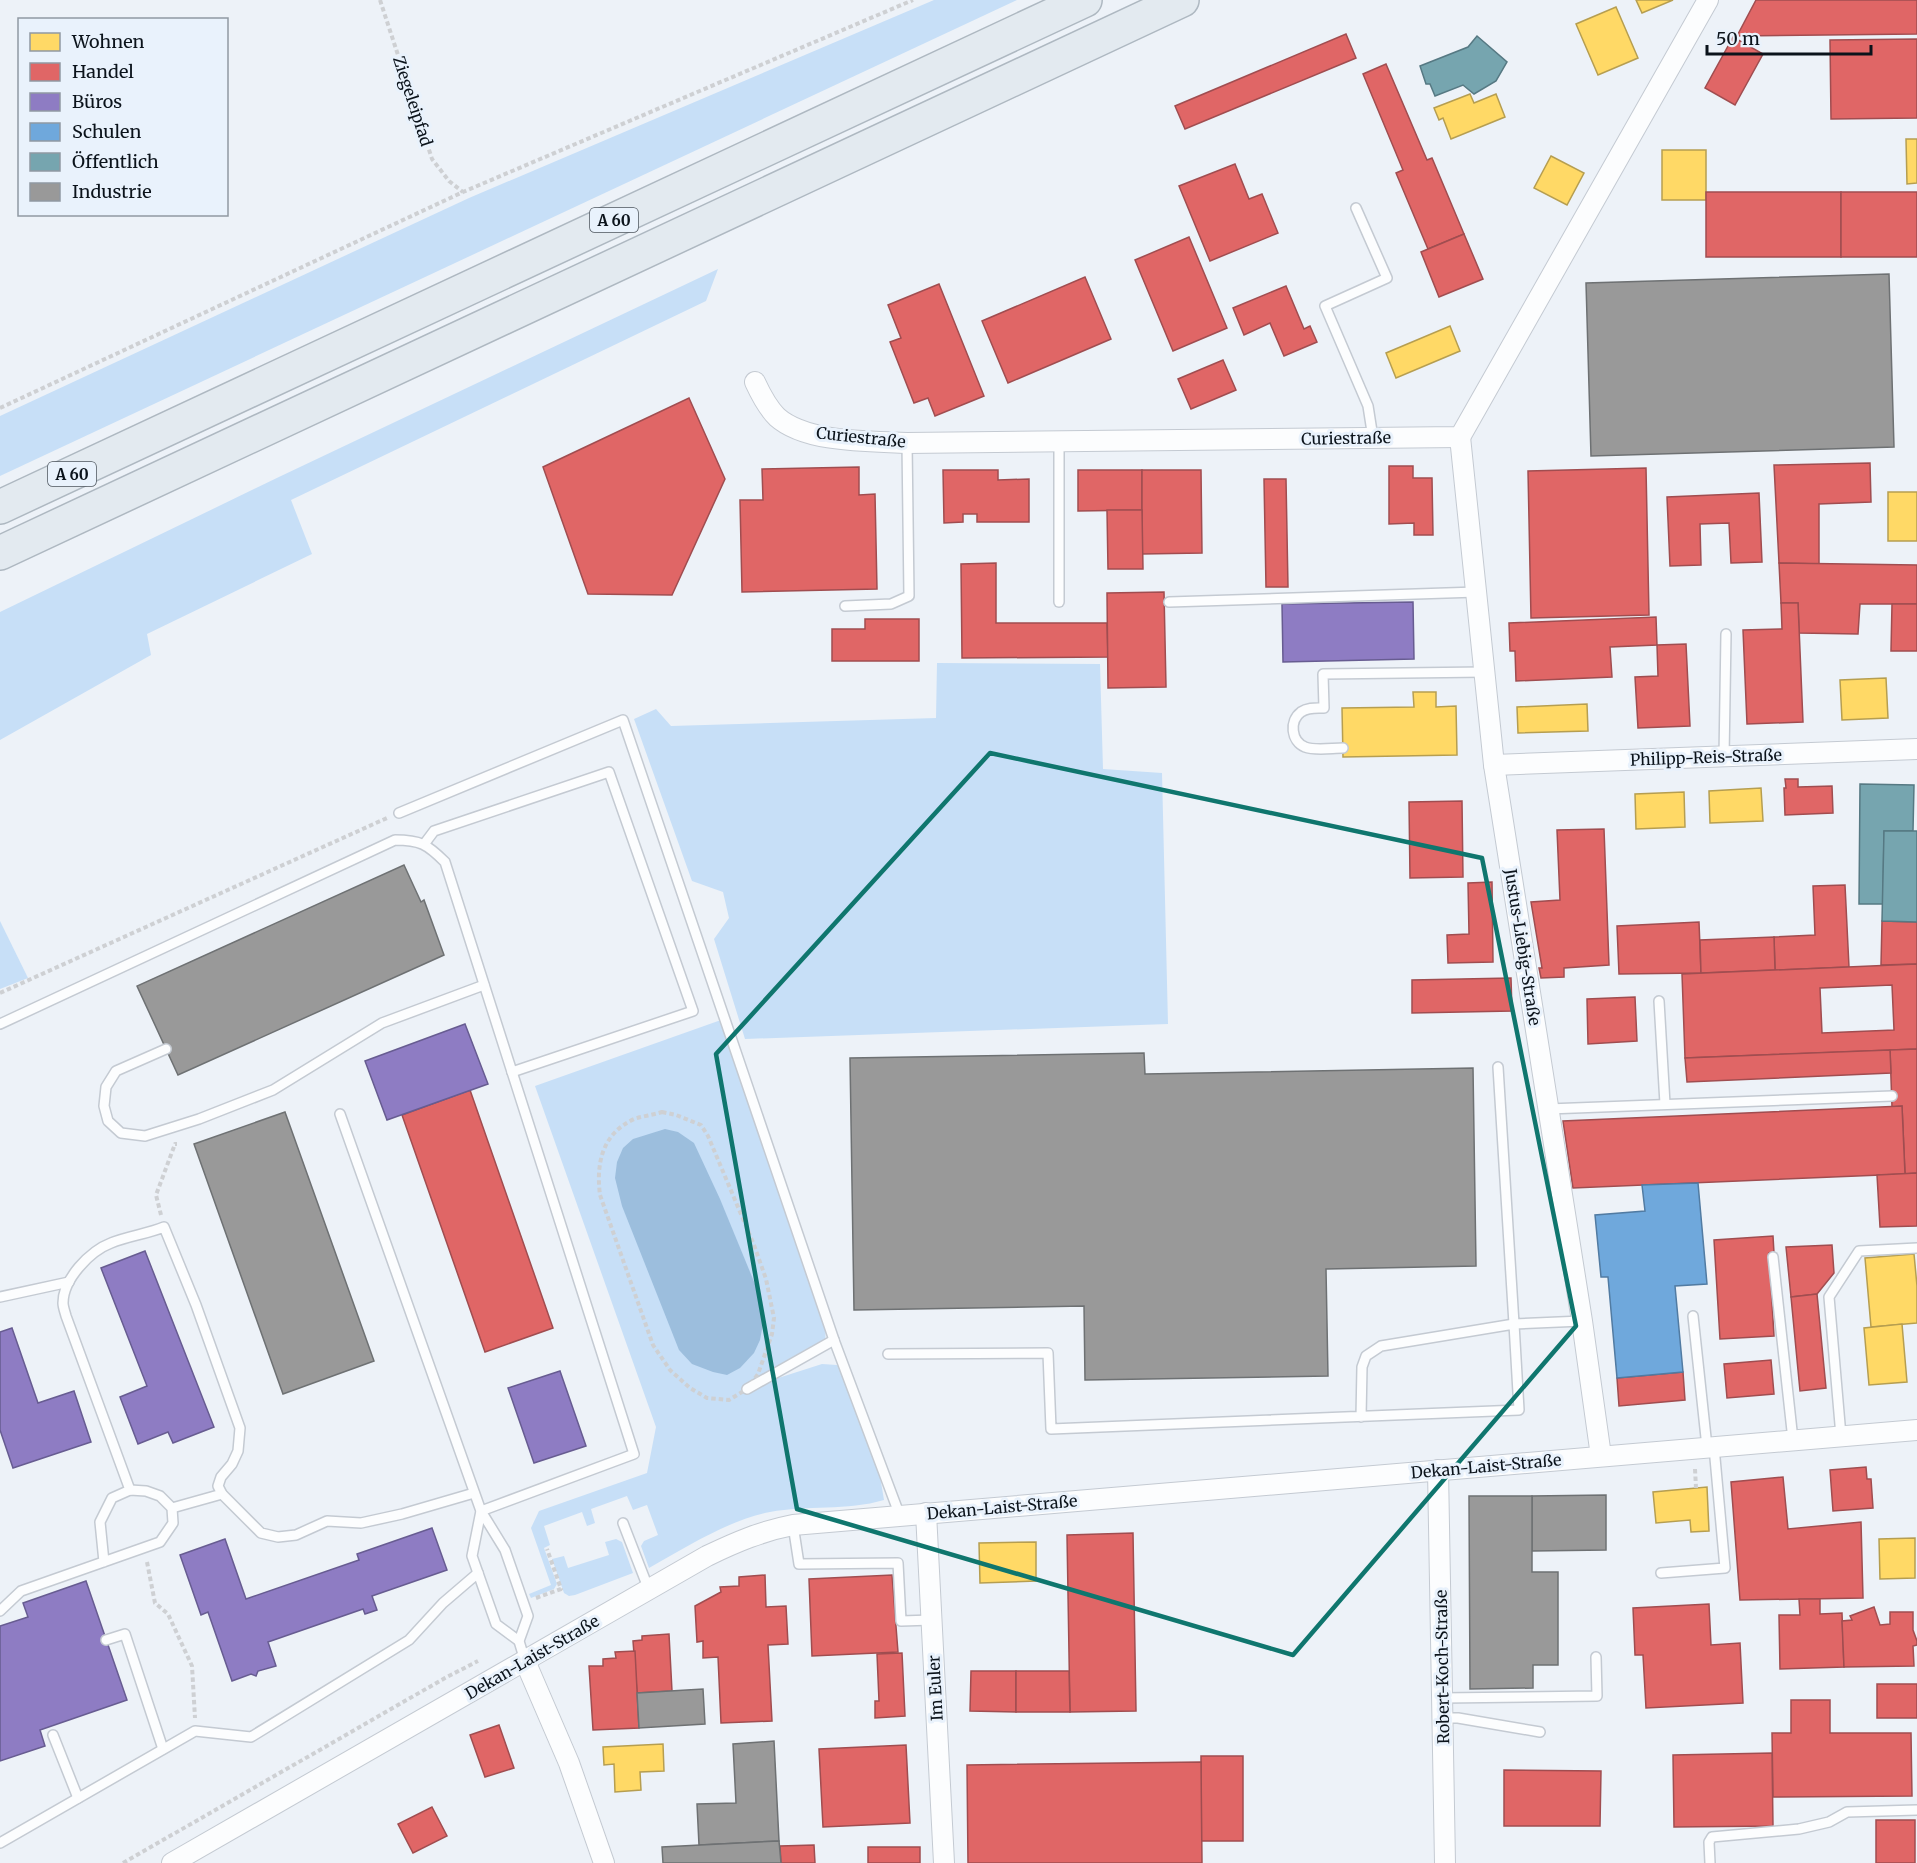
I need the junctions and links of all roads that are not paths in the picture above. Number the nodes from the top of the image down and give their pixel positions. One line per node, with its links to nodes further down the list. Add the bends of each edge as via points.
1 (1085, 0): 10 (highway, A 60)
2 (1182, 0): 11 (highway, A 60)
3 (1708, 0): 6 (street)
4 (1356, 208): 7 (lane, via 1388,278 1324,306 1368,406)
5 (755, 382): 9 (street, Curiestraße, via 764,401 779,418 805,431 862,441)
6 (1460, 436): 7 (street, Curiestraße); 12 (street, Justus-Liebig-Straße)
7 (1373, 438): 8 (street, Curiestraße)
8 (1059, 441): 9 (street, Curiestraße); 13 (lane)
9 (908, 443): 15 (lane, via 909,596 891,604)
10 (0, 507)
11 (0, 553)
12 (1477, 592): 14 (lane); 17 (street, Justus-Liebig-Straße)
13 (1059, 602)
14 (1169, 602)
15 (845, 606)
16 (1726, 634): 20 (lane)
17 (1485, 672): 18 (lane, via 1323,674 1324,708 1302,711 1294,722 1294,736 1305,747); 21 (street, Justus-Liebig-Straße)
18 (1343, 748)
19 (1917, 749): 20 (street, Philipp-Reis-Straße)
20 (1724, 757): 21 (street, Philipp-Reis-Straße)
21 (1494, 765): 32 (street, Justus-Liebig-Straße)
22 (399, 813): 41 (lane, via 623,720)
23 (425, 843): 24 (lane, via 445,862); 26 (lane, via 395,840); 29 (lane, via 434,831 609,772 693,1011)
24 (484, 985): 27 (lane, via 382,1023 273,1090 145,1136 122,1133 108,1121 104,1106 106,1087 116,1071); 29 (lane)
25 (1659, 1001): 31 (lane)
26 (0, 1024)
27 (166, 1048)
28 (1498, 1068): 40 (lane)
29 (512, 1072): 55 (lane, via 634,1454)
30 (1892, 1096): 31 (lane)
31 (1665, 1104): 32 (lane)
32 (1548, 1109): 39 (street, Justus-Liebig-Straße)
33 (340, 1114): 52 (lane)
34 (1917, 1248): 46 (lane, via 1859,1251 1829,1297)
35 (1773, 1257): 47 (lane)
36 (69, 1282): 37 (lane); 51 (lane, via 63,1302 66,1316); 53 (lane, via 96,1251 164,1227 240,1428 238,1451 218,1486)
37 (0, 1297)
38 (1693, 1316): 48 (lane)
39 (1582, 1321): 40 (lane); 49 (street, Justus-Liebig-Straße)
40 (1514, 1324): 44 (lane, via 1381,1346 1366,1356 1362,1367); 44 (lane, via 1519,1410)
41 (834, 1340): 43 (lane); 57 (lane)
42 (888, 1354): 44 (lane, via 1048,1353 1051,1429)
43 (747, 1389)
44 (1361, 1417)
45 (1917, 1430): 46 (street, Dekan-Laist-Straße)
46 (1841, 1436): 47 (street, Dekan-Laist-Straße)
47 (1793, 1440): 48 (street, Dekan-Laist-Straße)
48 (1705, 1452): 49 (street, Dekan-Laist-Straße); 61 (lane, via 1725,1568)
49 (1601, 1456): 50 (street, Dekan-Laist-Straße)
50 (1438, 1470): 56 (street, Dekan-Laist-Straße); 70 (street, Robert-Koch-Straße)
51 (130, 1490): 54 (lane, via 160,1496); 60 (lane, via 112,1498 100,1522)
52 (474, 1493): 53 (lane, via 361,1523 327,1521 278,1537 261,1533); 55 (lane)
53 (222, 1494): 54 (lane)
54 (172, 1508): 60 (lane, via 173,1523 160,1542)
55 (480, 1511): 62 (lane, via 472,1556); 67 (lane, via 505,1550 528,1616)
56 (927, 1513): 57 (street, Dekan-Laist-Straße); 65 (street, Im Euler)
57 (900, 1516): 59 (street, Dekan-Laist-Straße)
58 (623, 1523): 63 (lane)
59 (793, 1525): 63 (street, Dekan-Laist-Straße, via 742,1539); 65 (lane, via 799,1564 898,1563 901,1621)
60 (104, 1562): 64 (lane, via 21,1591)
61 (1661, 1573)
62 (478, 1574): 67 (lane, via 496,1624); 74 (lane, via 443,1603 409,1640 251,1737 195,1731)
63 (650, 1590): 69 (street, Dekan-Laist-Straße)
64 (0, 1611)
65 (932, 1620): 80 (street, Im Euler)
66 (106, 1640): 74 (lane, via 125,1634)
67 (519, 1641): 69 (lane)
68 (1596, 1657): 70 (lane, via 1597,1696)
69 (525, 1660): 78 (street, Dekan-Laist-Straße); 79 (street, via 569,1762)
70 (1442, 1698): 71 (street, Robert-Koch-Straße)
71 (1442, 1718): 72 (lane); 81 (street, Robert-Koch-Straße)
72 (1540, 1732)
73 (53, 1735): 75 (lane)
74 (163, 1749): 75 (lane)
75 (78, 1798): 77 (lane)
76 (1917, 1810): 82 (lane, via 1847,1812 1828,1822 1799,1829 1712,1837)
77 (0, 1843)
78 (172, 1863)
79 (604, 1863)
80 (944, 1863)
81 (1445, 1863)
82 (1710, 1863)

